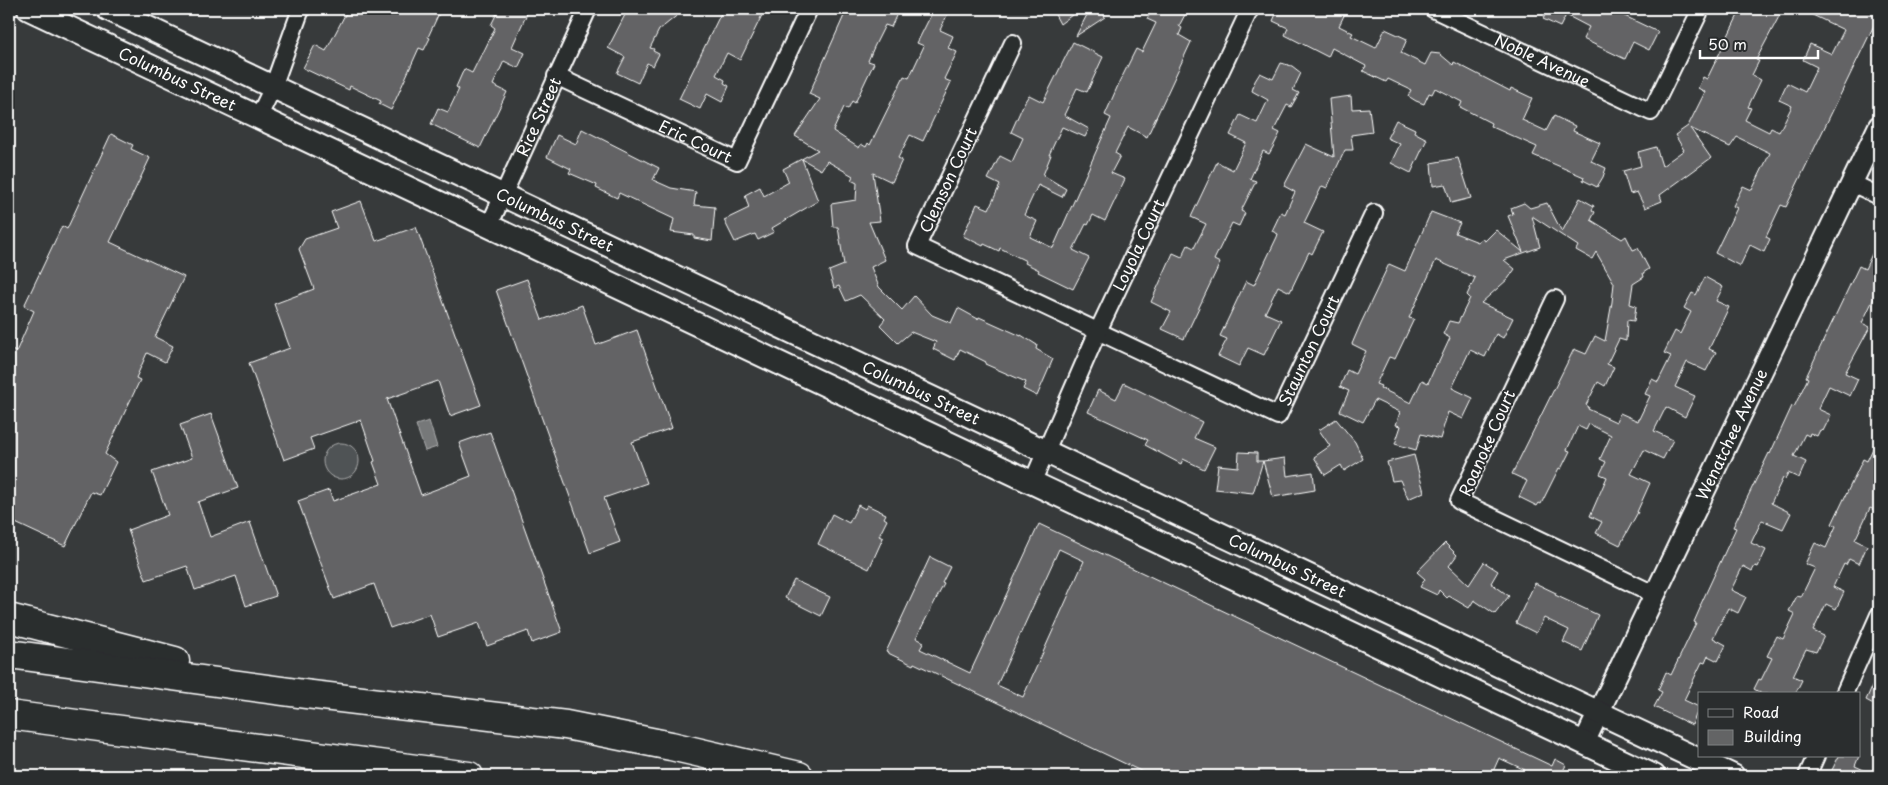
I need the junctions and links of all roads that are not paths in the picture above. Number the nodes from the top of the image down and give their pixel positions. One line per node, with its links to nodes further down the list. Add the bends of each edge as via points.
1 (29, 9): 12 (main road, Columbus Street)
2 (108, 9): 11 (main road, Columbus Street)
3 (301, 9): 11 (street)
4 (588, 9): 10 (street, Rice Street)
5 (809, 9): 10 (street, Eric Court, via 737,161)
6 (1250, 9): 20 (street, Loyola Court)
7 (1434, 9): 8 (street, Noble Avenue, via 1651,112)
8 (1701, 9)
9 (1013, 43): 20 (street, Clemson Court, via 917,246)
10 (556, 76): 15 (street, Rice Street)
11 (273, 87): 12 (street); 15 (main road, Columbus Street)
12 (258, 118): 18 (main road, Columbus Street)
13 (1879, 126): 14 (street, Wenatchee Avenue)
14 (1852, 183): 16 (street); 23 (street, Wenatchee Avenue)
15 (503, 195): 18 (street, Rice Street); 21 (main road, Columbus Street)
16 (1879, 196)
17 (1374, 213): 20 (street, Staunton Court, via 1278,416)
18 (489, 226): 22 (main road, Columbus Street)
19 (1554, 298): 23 (street, Roanoke Court, via 1459,501)
20 (1098, 331): 21 (street, Loyola Court)
21 (1046, 452): 22 (street, Loyola Court); 29 (main road, Columbus Street)
22 (1032, 483): 33 (main road, Columbus Street)
23 (1654, 594): 29 (street, Wenatchee Avenue)
24 (9, 618): 28 (highway)
25 (1878, 623): 27 (street)
26 (9, 654): 28 (highway)
27 (1845, 692)
28 (305, 694): 36 (highway, via 566,725)
29 (1598, 712): 33 (street, Wenatchee Avenue); 38 (main road, Columbus Street)
30 (9, 715): 32 (highway)
31 (9, 735): 32 (highway)
32 (188, 739): 35 (highway)
33 (1584, 743): 37 (main road, Columbus Street)
34 (1815, 758): 39 (street)
35 (469, 776)
36 (799, 776)
37 (1654, 776)
38 (1733, 776)
39 (1807, 776)

